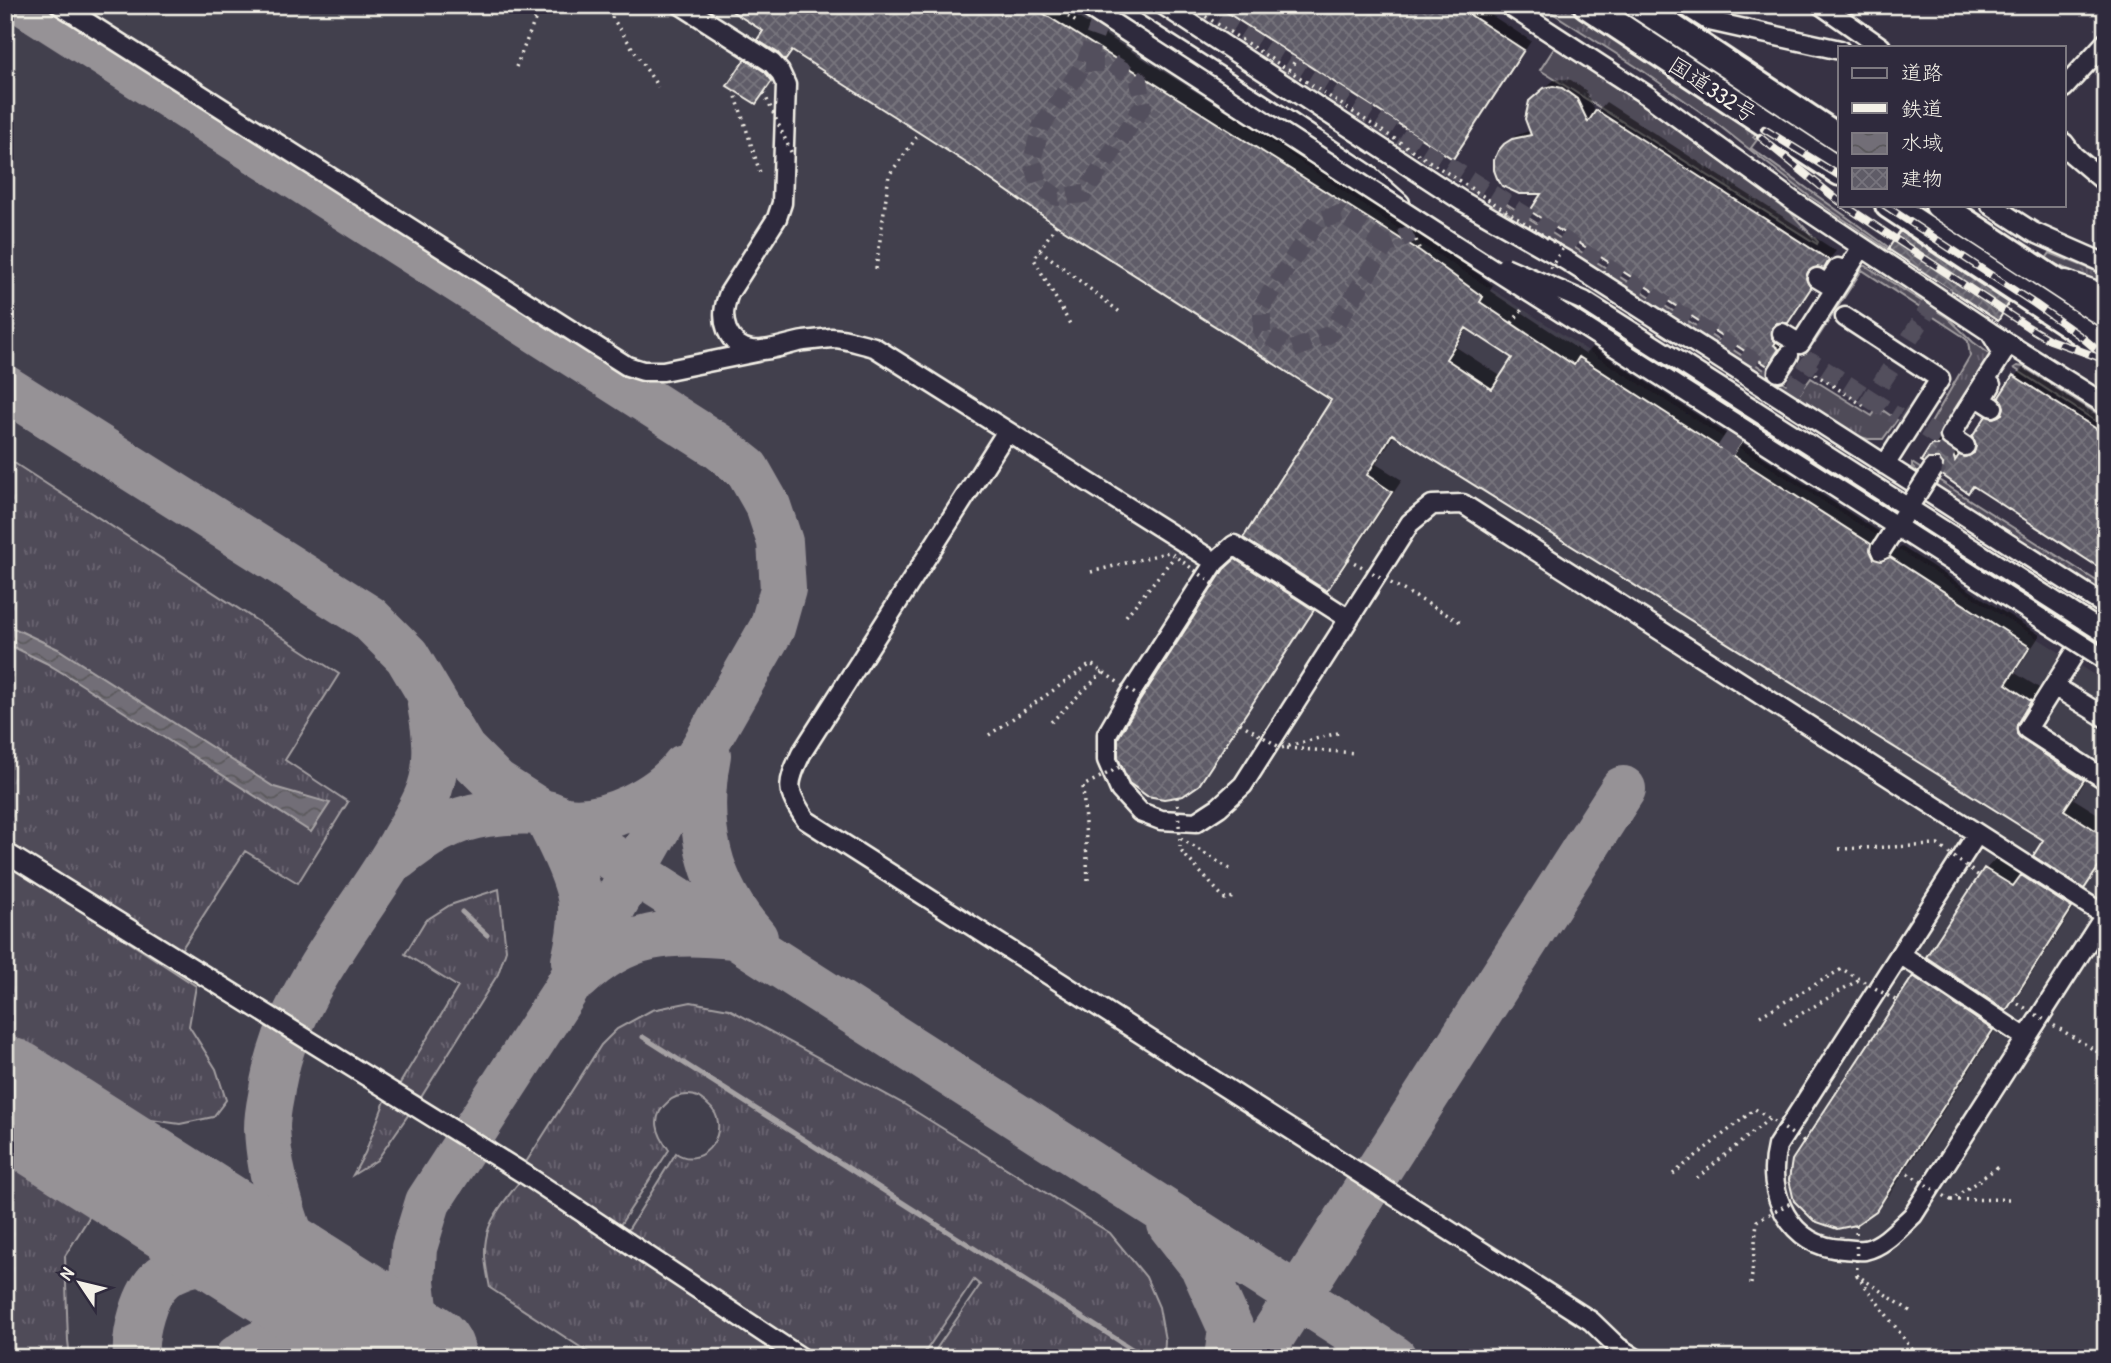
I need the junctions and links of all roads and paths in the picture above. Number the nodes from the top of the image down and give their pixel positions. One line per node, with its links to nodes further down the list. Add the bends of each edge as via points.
1 (60, 5): 55 (street, via 627,366 643,372 663,371)
2 (541, 5): 18 (path)
3 (604, 5): 21 (path)
4 (681, 5): 55 (street, via 772,63 786,85 782,203 724,305 731,337 742,347)
5 (1085, 5): 36 (street, bridge)
6 (1107, 5): 77 (street, via 1366,173 1421,231)
7 (1163, 5): 64 (street, via 1462,201 1567,261)
8 (1188, 5): 19 (path, bridge)
9 (1508, 5): 35 (street, via 1648,96)
10 (1587, 5): 28 (highway, 国道332号)
11 (1638, 5): 25 (highway, 国道332号)
12 (1684, 5): 16 (street, via 1709,22)
13 (1821, 5): 15 (street)
14 (2106, 42): 20 (street)
15 (1880, 46)
16 (1838, 50)
17 (1297, 58): 19 (path, bridge)
18 (516, 67)
19 (1289, 70): 42 (path, bridge, via 1563,248)
20 (2066, 86)
21 (658, 87)
22 (734, 90): 29 (path)
23 (764, 93): 27 (path, bridge)
24 (920, 133): 40 (path, via 889,175)
25 (1838, 138)
26 (2066, 146): 30 (street)
27 (792, 154)
28 (1838, 171)
29 (761, 176)
30 (2106, 183)
31 (1891, 206): 54 (highway)
32 (1941, 206): 41 (highway)
33 (1993, 206): 39 (street, via 2032,232)
34 (1056, 225): 38 (path)
35 (1832, 227): 37 (street); 43 (street, via 1850,248 1827,284)
36 (1457, 246): 76 (street, bridge, via 1584,301); 78 (street, bridge)
37 (1862, 247): 51 (street); 52 (street, via 1800,344)
38 (1040, 250): 46 (path); 50 (path, via 1034,260)
39 (2106, 264)
40 (876, 269)
41 (2036, 269): 44 (street); 47 (highway)
42 (1549, 270)
43 (1817, 278)
44 (2106, 294)
45 (1527, 302): 49 (path, bridge)
46 (1121, 313)
47 (2106, 315)
48 (1845, 317): 64 (street, via 1940,379)
49 (1512, 323)
50 (1070, 324)
51 (1990, 332): 53 (street); 63 (street, via 2003,353 1950,436)
52 (1782, 333)
53 (2015, 348): 59 (street); 61 (street, via 1982,400)
54 (2106, 348)
55 (762, 351): 62 (street, via 835,338 874,348)
56 (1788, 355): 57 (street)
57 (1777, 372)
58 (1815, 374): 60 (path)
59 (2106, 405)
60 (1866, 407)
61 (1993, 407)
62 (1007, 431): 69 (street); 125 (street, via 801,754 789,779 792,799 806,820 1591,1321)
63 (1965, 446)
64 (1885, 465): 72 (street)
65 (1933, 469): 66 (street, bridge)
66 (1881, 551)
67 (1175, 556): 70 (path, bridge, via 1169,552); 71 (path, bridge); 73 (path)
68 (1348, 559): 75 (path, bridge)
69 (1215, 562): 74 (street, via 1234,545); 74 (street, via 1107,734 1107,760 1120,790 1140,813 1161,820 1196,822 1243,785)
70 (1091, 572)
71 (1214, 584)
72 (2106, 607)
73 (1126, 616)
74 (1349, 619): 93 (street, via 1410,523 1432,505 1463,504)
75 (1464, 624)
76 (2106, 634)
77 (2078, 648): 79 (street); 81 (street)
78 (2106, 660)
79 (2106, 666)
80 (1103, 672): 82 (path, bridge); 84 (path); 87 (path, bridge, via 1091,664)
81 (2054, 686): 83 (street); 91 (street, via 2027,729)
82 (1141, 698)
83 (2106, 719)
84 (1051, 722)
85 (1240, 723): 88 (path, bridge)
86 (1339, 733): 88 (path, bridge)
87 (989, 735)
88 (1281, 748): 89 (path)
89 (1355, 752)
90 (1120, 767): 99 (path, bridge, via 1083,786)
91 (2106, 780)
92 (1177, 797): 94 (path, bridge)
93 (1977, 834): 101 (street); 102 (street)
94 (1180, 838): 97 (path, bridge); 100 (path, via 1180,850 1225,899)
95 (1839, 849): 98 (path, bridge, via 1938,845)
96 (5, 852): 124 (street, via 526,1175)
97 (1233, 871)
98 (1979, 876)
99 (1088, 880)
100 (1234, 897)
101 (2105, 915): 108 (street)
102 (1900, 954): 108 (street); 108 (street, via 1777,1146 1772,1163 1775,1190 1784,1215 1797,1231 1829,1249 1864,1250 1886,1240 1913,1215)
103 (1860, 979): 105 (path, bridge); 106 (path, bridge, via 1842,969); 107 (path)
104 (2012, 1000): 109 (path, bridge)
105 (1897, 1001)
106 (1760, 1016)
107 (1784, 1024)
108 (2026, 1038)
109 (2106, 1057)
110 (1769, 1119): 111 (path, bridge); 114 (path, bridge, via 1755,1110); 115 (path)
111 (1804, 1142)
112 (1998, 1167): 117 (path, bridge)
113 (1902, 1171): 117 (path, bridge)
114 (1674, 1174)
115 (1698, 1178)
116 (2011, 1199): 117 (path)
117 (1951, 1200)
118 (1794, 1201): 121 (path, bridge, via 1757,1221)
119 (1856, 1225): 120 (path, bridge)
120 (1857, 1275): 122 (path, bridge); 123 (path)
121 (1751, 1284)
122 (1910, 1311)
123 (1914, 1352)
124 (803, 1358)
125 (1636, 1358)

